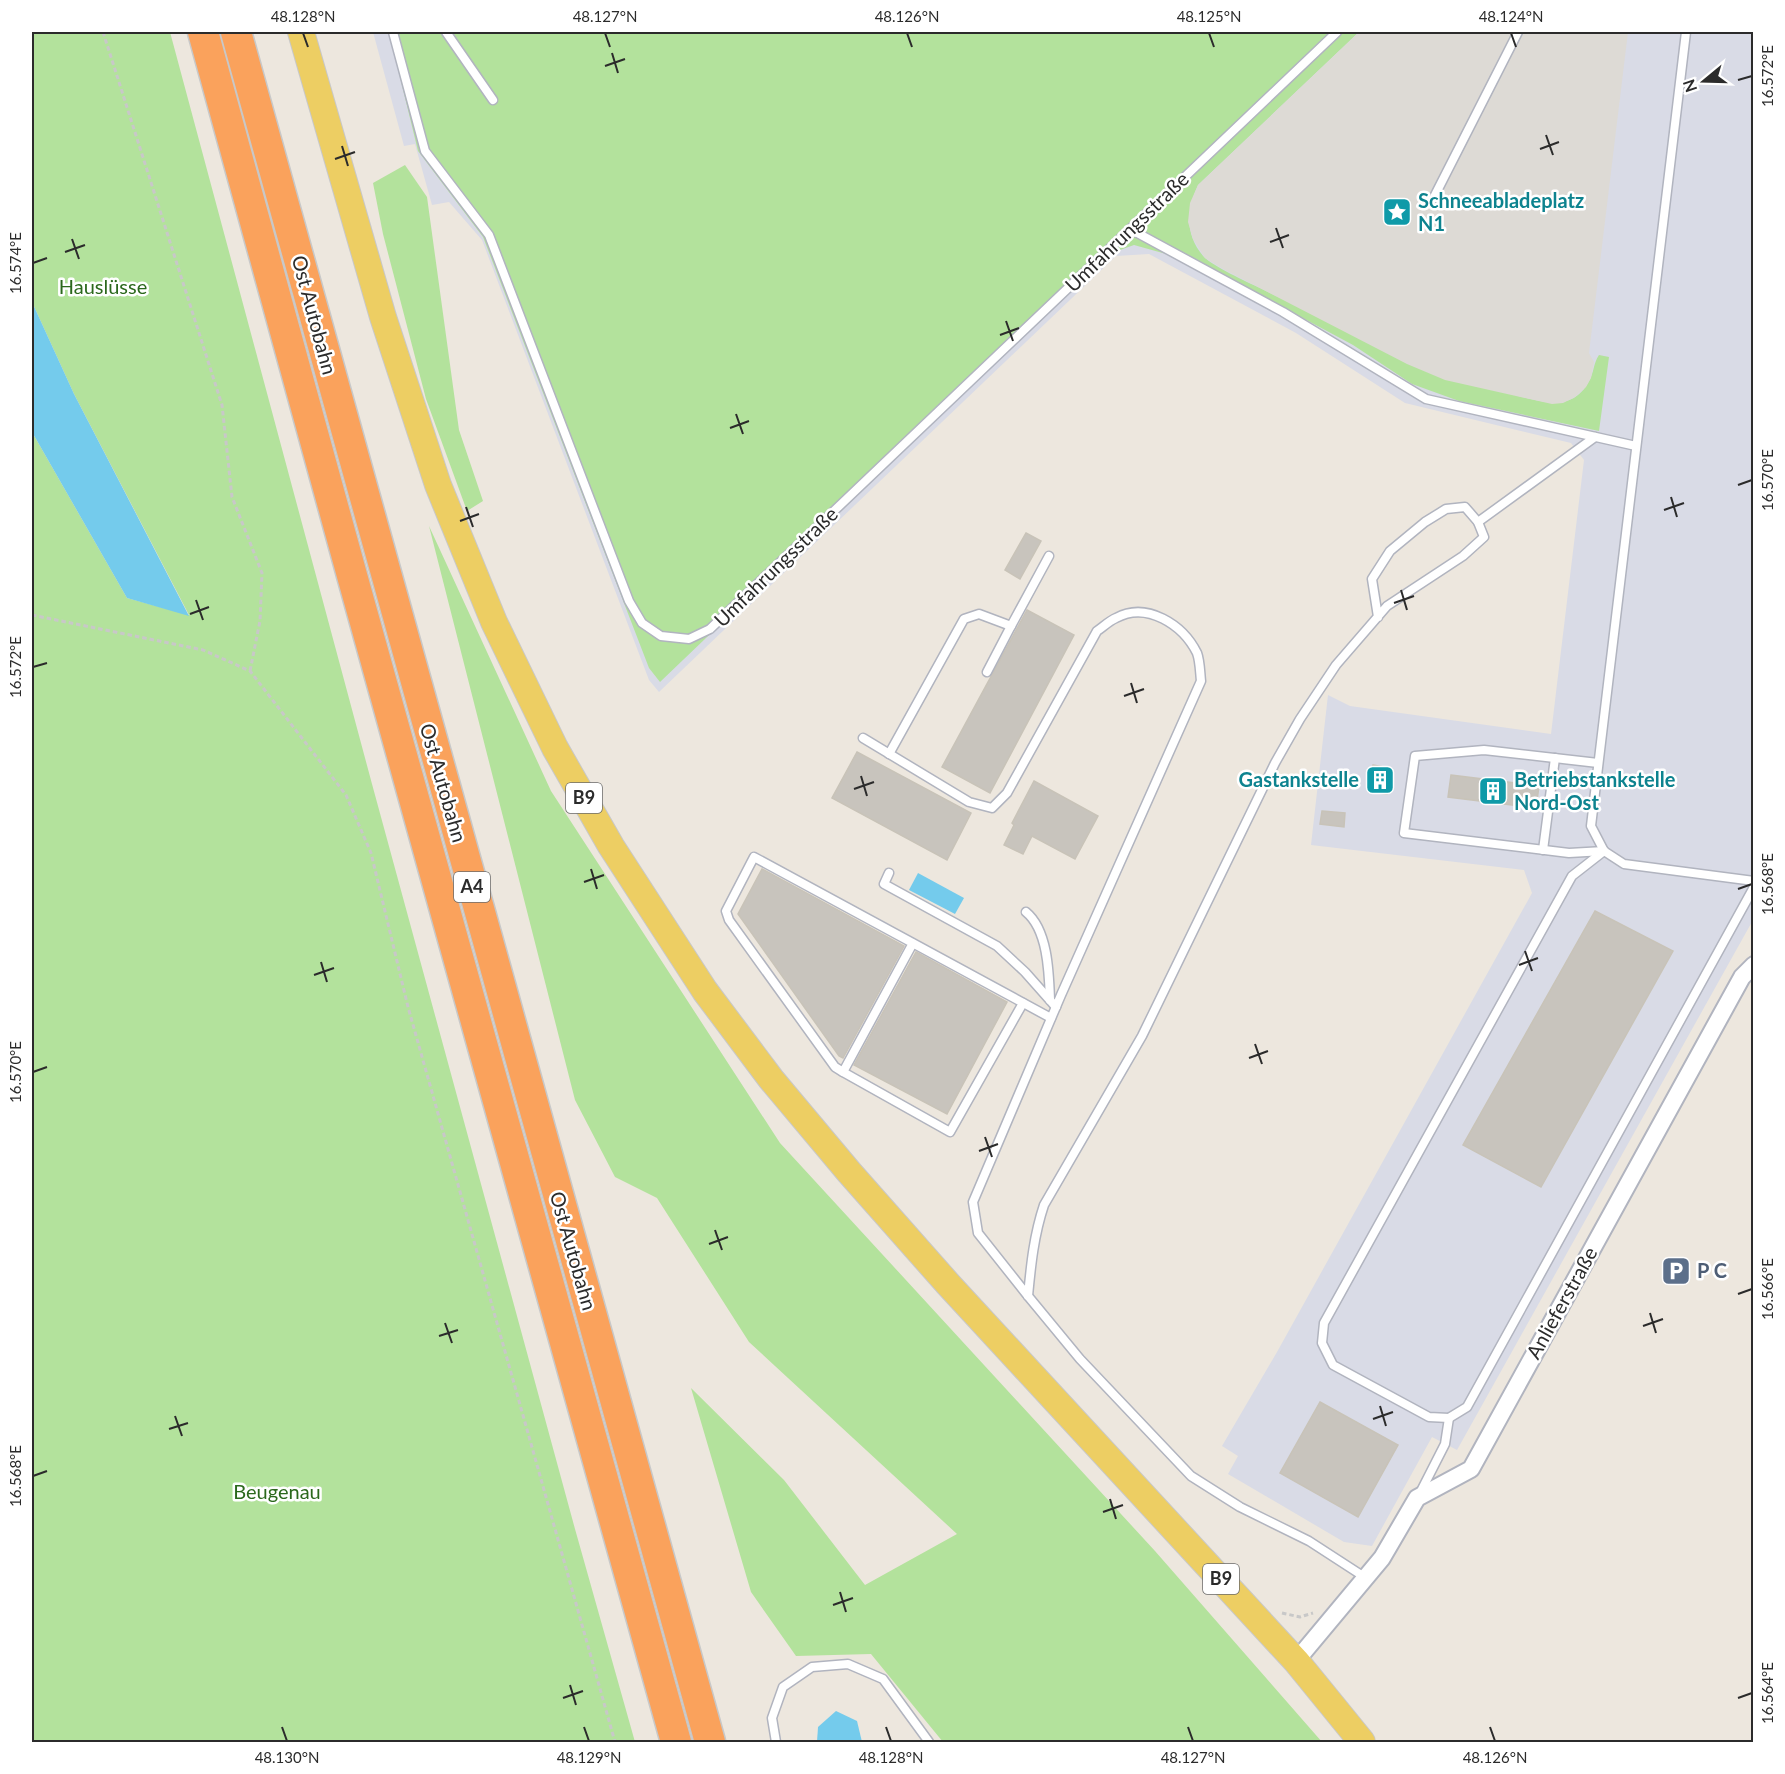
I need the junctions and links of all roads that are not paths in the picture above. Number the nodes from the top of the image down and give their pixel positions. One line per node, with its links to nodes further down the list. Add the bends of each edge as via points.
1 (203, 32): 40 (highway, Ost Autobahn / A4)
2 (236, 32): 41 (highway, Ost Autobahn / A4)
3 (301, 32): 39 (main road, B9, via 382,317 438,486 494,622 555,748 611,846 705,991 771,1079 849,1172)
4 (393, 32): 11 (lane, Umfahrungsstraße, via 425,151 489,236 629,601 642,623 661,636 688,639 711,629)
5 (446, 32): 9 (lane)
6 (1337, 32): 11 (lane, Umfahrungsstraße)
7 (1518, 32): 10 (lane)
8 (1686, 32): 13 (lane)
9 (493, 100)
10 (1433, 199)
11 (1130, 229): 12 (lane, via 1283,312 1426,399)
12 (1595, 437): 13 (lane); 14 (lane)
13 (1636, 446): 22 (lane)
14 (1478, 522): 16 (lane, via 1484,537 1463,556 1387,606); 16 (lane, via 1465,507 1446,509 1390,551 1372,579)
15 (1049, 556): 17 (lane)
16 (1378, 617): 35 (lane, via 1336,665 1280,754 1142,1036 1044,1204 1036,1228)
17 (1011, 626): 18 (lane); 20 (lane, via 979,614 964,619)
18 (987, 672)
19 (863, 738): 20 (lane)
20 (889, 754): 32 (lane, via 969,802 992,808 1006,793 1097,631 1117,617 1135,613 1159,616 1182,632 1198,655 1201,681)
21 (1555, 758): 22 (lane); 23 (lane); 23 (lane, via 1484,750 1415,756 1404,833)
22 (1598, 763): 24 (lane, via 1591,826)
23 (1543, 850): 24 (lane, via 1569,854)
24 (1604, 851): 26 (lane, via 1624,864); 36 (lane, via 1572,876 1324,1323 1322,1343 1333,1365 1429,1417)
25 (889, 873): 32 (lane, via 884,884 997,946)
26 (1754, 880)
27 (1754, 887): 36 (lane, via 1467,1407)
28 (1026, 912): 32 (lane, via 1040,928)
29 (913, 943): 31 (lane); 34 (lane); 34 (lane, via 754,857 726,911 729,920 835,1067)
30 (1754, 965): 37 (street, Anlieferstraße, via 1742,977 1471,1469)
31 (1023, 1003): 33 (lane); 34 (lane, via 950,1132)
32 (1053, 1004): 33 (lane)
33 (1051, 1018): 35 (lane, via 973,1202 978,1233)
34 (843, 1072)
35 (1028, 1296): 38 (lane, via 1080,1359 1191,1476 1240,1507 1309,1541)
36 (1449, 1418): 37 (lane, via 1445,1444)
37 (1417, 1498): 38 (street)
38 (1366, 1578): 39 (street)
39 (1296, 1661): 44 (main road, B9)
40 (676, 1743)
41 (710, 1743)
42 (776, 1743): 43 (lane, via 772,1718 783,1687 812,1667 848,1664 883,1679)
43 (929, 1743)
44 (1362, 1743)

